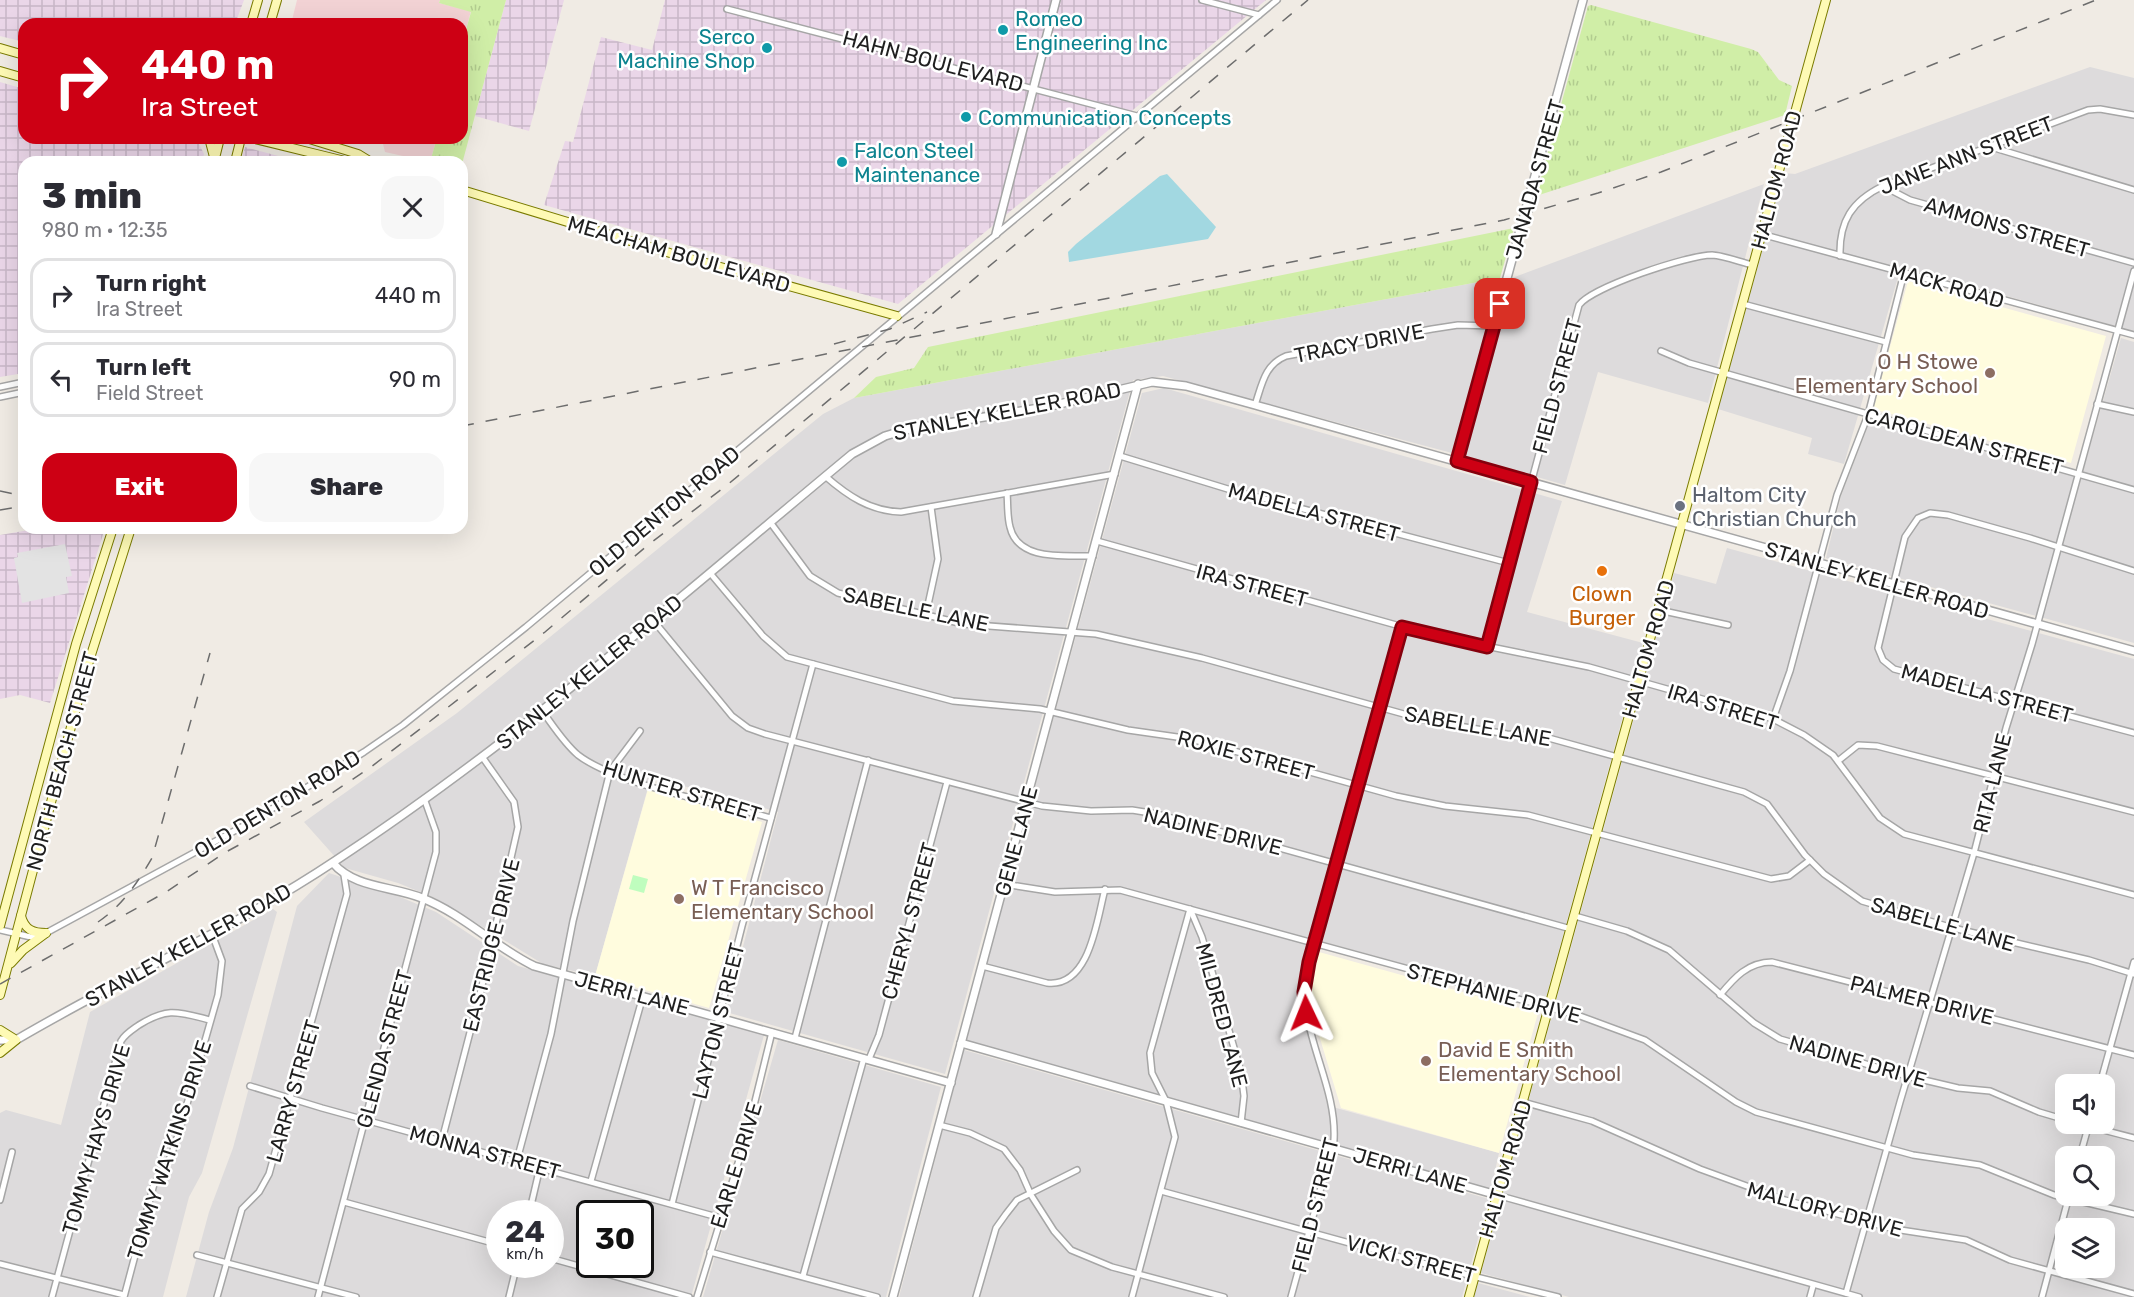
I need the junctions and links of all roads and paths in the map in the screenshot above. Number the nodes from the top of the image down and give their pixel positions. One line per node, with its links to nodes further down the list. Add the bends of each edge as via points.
1 (258, 0): 10 (main road)
2 (277, 0): 11 (main road)
3 (1056, 0): 16 (street)
4 (1202, 0): 9 (street)
5 (1277, 0): 9 (street, OLD DENTON ROAD)
6 (1584, 0): 36 (street, JANADA STREET)
7 (1826, 0): 28 (main road, HALTOM ROAD)
8 (728, 9): 16 (street, HAHN BOULEVARD)
9 (1259, 15): 18 (street, OLD DENTON ROAD)
10 (253, 18)
11 (272, 18)
12 (0, 48): 13 (main road)
13 (18, 53)
14 (0, 71): 15 (main road)
15 (18, 76)
16 (1033, 87): 18 (street, HAHN BOULEVARD); 27 (street)
17 (2134, 115): 21 (street, JANE ANN STREET, via 2088,110)
18 (1137, 116): 27 (street, OLD DENTON ROAD)
19 (276, 144): 22 (main road)
20 (326, 144): 23 (main road)
21 (1988, 146): 24 (street, JANE ANN STREET); 25 (street)
22 (324, 156)
23 (361, 156)
24 (1883, 186): 29 (street, JANE ANN STREET, via 1848,212); 30 (street, AMMONS STREET, via 1910,200)
25 (2134, 190)
26 (468, 192): 35 (main road, MEACHAM BOULEVARD)
27 (996, 234): 35 (street, OLD DENTON ROAD)
28 (1761, 234): 29 (street, MACK ROAD); 31 (main road, HALTOM ROAD)
29 (1840, 255): 33 (street, MACK ROAD)
30 (2134, 263)
31 (1753, 265): 34 (main road, HALTOM ROAD); 56 (street, FIELD STREET, via 1712,255 1696,258 1585,298 1577,311)
32 (2134, 270): 37 (street, RITA LANE)
33 (1904, 273): 37 (street, MACK ROAD); 39 (street)
34 (1743, 304): 39 (street); 41 (main road, HALTOM ROAD)
35 (897, 316): 124 (street, OLD DENTON ROAD, via 403,725 249,823)
36 (1494, 326): 48 (street, TRACY DRIVE, via 1441,328 1286,356 1267,370); 52 (street, JANADA STREET)
37 (2117, 331): 38 (street, MACK ROAD); 47 (street, RITA LANE)
38 (2134, 335)
39 (1886, 342): 50 (street)
40 (1661, 351): 41 (street, CAROLDEAN STREET)
41 (1724, 374): 50 (street, CAROLDEAN STREET); 61 (main road, HALTOM ROAD)
42 (18, 383): 44 (street)
43 (1138, 384): 48 (street, STANLEY KELLER ROAD, via 1170,383); 51 (street, GENE LANE); 55 (street, STANLEY KELLER ROAD, via 1051,406 885,436 852,454)
44 (0, 387)
45 (18, 393): 46 (street)
46 (0, 397)
47 (2097, 404): 49 (street); 53 (street, RITA LANE)
48 (1255, 405): 52 (street, STANLEY KELLER ROAD)
49 (2134, 412)
50 (1868, 415): 53 (street, CAROLDEAN STREET); 68 (street, via 1837,495)
51 (1120, 456): 54 (street, GENE LANE); 67 (street, MADELLA STREET, via 1231,490)
52 (1457, 461): 56 (street, STANLEY KELLER ROAD)
53 (2078, 473): 57 (street, CAROLDEAN STREET); 65 (street, RITA LANE)
54 (1115, 474): 58 (street); 64 (street, GENE LANE)
55 (825, 476): 59 (street, via 845,494 873,509 901,512); 60 (street, STANLEY KELLER ROAD)
56 (1531, 482): 61 (street, STANLEY KELLER ROAD); 67 (street, FIELD STREET)
57 (2134, 490)
58 (1007, 493): 59 (street); 66 (street, via 1010,526 1024,547 1040,554)
59 (931, 507): 73 (street, via 938,559)
60 (770, 522): 70 (street, STANLEY KELLER ROAD); 73 (street, SABELLE LANE, via 806,572 822,585 838,593)
61 (1683, 526): 68 (street, STANLEY KELLER ROAD); 72 (main road, HALTOM ROAD)
62 (111, 534): 79 (main road, NORTH BEACH STREET)
63 (129, 534): 81 (main road, NORTH BEACH STREET)
64 (1097, 541): 66 (street, GENE LANE); 77 (street, IRA STREET)
65 (2058, 547): 69 (street); 71 (street, via 1930,513 1918,518 1905,537); 76 (street, RITA LANE)
66 (1093, 556): 78 (street, GENE LANE)
67 (1509, 563): 80 (street, FIELD STREET)
68 (1819, 564): 71 (street, STANLEY KELLER ROAD); 89 (street)
69 (2134, 571)
70 (710, 573): 74 (street, STANLEY KELLER ROAD); 83 (street, ROXIE STREET, via 781,654)
71 (1892, 584): 76 (street, STANLEY KELLER ROAD); 85 (street, MADELLA STREET, via 1878,639 1878,648 1887,664 1909,674)
72 (1659, 610): 75 (street); 84 (main road, HALTOM ROAD)
73 (926, 614): 78 (street, SABELLE LANE, via 975,625)
74 (653, 620): 87 (street, STANLEY KELLER ROAD); 92 (street, NADINE DRIVE, via 732,716 748,728)
75 (1728, 625)
76 (2037, 625): 82 (street, STANLEY KELLER ROAD); 85 (street, RITA LANE)
77 (1402, 627): 80 (street, IRA STREET); 86 (street, FIELD STREET)
78 (1073, 630): 86 (street, SABELLE LANE, via 1202,658); 88 (street, GENE LANE)
79 (76, 644): 81 (main road); 97 (main road, NORTH BEACH STREET)
80 (1487, 647): 84 (street, IRA STREET, via 1589,667)
81 (92, 648): 98 (main road, NORTH BEACH STREET)
82 (2134, 651)
83 (813, 664): 88 (street, ROXIE STREET, via 953,701); 92 (street, LAYTON STREET)
84 (1639, 682): 89 (street, IRA STREET); 93 (main road, HALTOM ROAD)
85 (2013, 702): 91 (street, MADELLA STREET); 100 (street, RITA LANE)
86 (1380, 707): 93 (street, SABELLE LANE, via 1429,721 1545,737); 102 (street, FIELD STREET)
87 (543, 712): 94 (street, STANLEY KELLER ROAD); 99 (street, HUNTER STREET, via 576,753)
88 (1051, 712): 102 (street, ROXIE STREET, via 1128,730 1191,739); 104 (street, GENE LANE)
89 (1773, 719): 96 (street, IRA STREET, via 1813,740)
90 (640, 731): 99 (street)
91 (2134, 733)
92 (792, 741): 95 (street, NADINE DRIVE); 106 (street, LAYTON STREET)
93 (1618, 756): 107 (main road, HALTOM ROAD); 109 (street, SABELLE LANE, via 1759,799 1774,811)
94 (483, 758): 103 (street, STANLEY KELLER ROAD); 127 (street, EASTRIDGE DRIVE, via 514,802 518,827)
95 (868, 760): 101 (street, NADINE DRIVE); 143 (street)
96 (1838, 761): 100 (street, via 1864,744); 108 (street, IRA STREET, via 1868,803 1892,827 1931,843)
97 (43, 765): 98 (main road); 120 (main road, NORTH BEACH STREET)
98 (60, 769): 118 (main road, NORTH BEACH STREET)
99 (610, 771): 106 (street, HUNTER STREET); 133 (street)
100 (1994, 776): 105 (street); 108 (street, RITA LANE)
101 (947, 782): 104 (street, NADINE DRIVE); 150 (street, CHERYL STREET, via 879,1035)
102 (1359, 785): 107 (street, ROXIE STREET, via 1445,806 1528,815); 111 (street, FIELD STREET)
103 (424, 801): 110 (street, STANLEY KELLER ROAD); 116 (street, GLENDA STREET, via 437,842)
104 (1026, 803): 111 (street, NADINE DRIVE, via 1069,810 1157,814); 113 (street, GENE LANE)
105 (2134, 812)
106 (771, 818): 139 (street, LAYTON STREET)
107 (1597, 832): 109 (street, ROXIE STREET, via 1771,879 1789,876); 119 (main road, HALTOM ROAD)
108 (1974, 854): 115 (street, IRA STREET); 121 (street, RITA LANE)
109 (1810, 860): 121 (street, SABELLE LANE, via 1847,893)
110 (333, 863): 112 (street); 126 (street, STANLEY KELLER ROAD)
111 (1338, 864): 122 (street, NADINE DRIVE); 128 (street, FIELD STREET)
112 (344, 875): 116 (street, JERRI LANE); 155 (street, LARRY STREET, via 347,894)
113 (1004, 884): 114 (street, STEPHANIE DRIVE, via 1055,892); 131 (street, GENE LANE)
114 (1106, 889): 117 (street, STEPHANIE DRIVE); 131 (street, via 1087,952 1069,980 1047,983)
115 (2134, 895)
116 (423, 898): 127 (street, JERRI LANE); 159 (street, GLENDA STREET)
117 (1190, 909): 128 (street, STEPHANIE DRIVE); 156 (street, via 1150,1053 1152,1073); 160 (street, MILDRED LANE, via 1202,937 1241,1072 1245,1096)
118 (21, 916): 124 (main road, via 29,930); 125 (main road, NORTH BEACH STREET)
119 (1575, 916): 122 (main road, HALTOM ROAD); 135 (street, NADINE DRIVE, via 1628,931 1669,950)
120 (0, 926)
121 (1953, 928): 132 (street, SABELLE LANE); 137 (street, RITA LANE)
122 (1571, 929): 138 (main road, HALTOM ROAD)
123 (0, 930): 125 (street, OLD DENTON ROAD)
124 (46, 933): 125 (street, OLD DENTON ROAD, via 31,937); 130 (main road)
125 (16, 934): 130 (main road, NORTH BEACH STREET)
126 (212, 934): 140 (street, TOMMY WATKINS DRIVE, via 220,948 222,968); 145 (street, STANLEY KELLER ROAD)
127 (492, 940): 133 (street, JERRI LANE, via 534,966); 164 (street, EASTRIDGE DRIVE)
128 (1315, 944): 138 (street, STEPHANIE DRIVE); 165 (street, FIELD STREET, via 1304,992 1306,1013 1335,1117)
129 (2134, 962): 132 (street)
130 (8, 966): 134 (main road, NORTH BEACH STREET)
131 (982, 966): 146 (street, GENE LANE)
132 (2132, 973): 147 (street)
133 (562, 974): 136 (street, JERRI LANE); 168 (street, via 551,1034)
134 (0, 995)
135 (1720, 995): 137 (street, PALMER DRIVE, via 1743,971 1772,962); 152 (street, NADINE DRIVE, via 1780,1039)
136 (643, 996): 139 (street, JERRI LANE); 171 (street)
137 (1930, 1003): 147 (street, PALMER DRIVE); 152 (street, RITA LANE)
138 (1550, 1008): 157 (main road, HALTOM ROAD); 166 (street, STEPHANIE DRIVE, via 1645,1040 1756,1112)
139 (720, 1018): 142 (street, JERRI LANE); 179 (street, LAYTON STREET)
140 (210, 1020): 197 (street, TOMMY HAYS DRIVE, via 164,1012 131,1030 121,1041); 202 (street, TOMMY WATKINS DRIVE, via 171,1156 154,1184)
141 (0, 1030): 145 (main road)
142 (772, 1032): 143 (street, JERRI LANE); 183 (street, EARLE DRIVE)
143 (795, 1038): 150 (street, JERRI LANE)
144 (0, 1040): 145 (street, STANLEY KELLER ROAD)
145 (16, 1040): 148 (main road)
146 (961, 1043): 153 (street, GENE LANE); 156 (street, JERRI LANE)
147 (2110, 1048): 149 (street, PALMER DRIVE); 151 (street)
148 (0, 1053)
149 (2134, 1054)
150 (866, 1058): 153 (street, JERRI LANE); 194 (street, CHERYL STREET)
151 (2103, 1074)
152 (1907, 1076): 158 (street, NADINE DRIVE, via 1990,1091); 166 (street, RITA LANE)
153 (951, 1083): 161 (street, GENE LANE)
154 (250, 1086): 155 (street, MONNA STREET)
155 (291, 1099): 159 (street, MONNA STREET); 190 (street, LARRY STREET, via 270,1174 242,1209)
156 (1166, 1101): 160 (street, JERRI LANE); 172 (street, via 1175,1137)
157 (1523, 1102): 175 (main road, HALTOM ROAD); 184 (street, MALLORY DRIVE, via 1592,1120 1750,1189)
158 (2055, 1117)
159 (366, 1119): 164 (street, MONNA STREET); 178 (street, GLENDA STREET)
160 (1241, 1123): 165 (street, JERRI LANE)
161 (939, 1125): 174 (street, via 970,1133 1004,1149 1020,1170); 211 (street, GENE LANE)
162 (2115, 1133): 163 (street)
163 (2134, 1138)
164 (442, 1140): 168 (street, MONNA STREET)
165 (1332, 1148): 175 (street, JERRI LANE); 185 (street, FIELD STREET)
166 (1887, 1148): 173 (street, STEPHANIE DRIVE, via 1980,1165); 184 (street, RITA LANE)
167 (12, 1152): 176 (street)
168 (517, 1160): 169 (street, MONNA STREET)
169 (540, 1167): 171 (street, MONNA STREET); 177 (street)
170 (1077, 1170): 174 (street)
171 (591, 1181): 179 (street, MONNA STREET)
172 (1161, 1191): 185 (street, VICKI STREET); 193 (street)
173 (2055, 1194)
174 (1031, 1195): 193 (street, via 1071,1250); 212 (street, via 1017,1200 996,1228)
175 (1497, 1195): 195 (main road, HALTOM ROAD); 198 (street, JERRI LANE)
176 (0, 1200)
177 (532, 1200)
178 (344, 1202): 186 (street); 199 (street, GLENDA STREET)
179 (672, 1204): 183 (street, MONNA STREET)
180 (2066, 1206): 192 (street)
181 (2103, 1206): 182 (street, STEPHANIE DRIVE)
182 (2134, 1214)
183 (721, 1218): 187 (street, EARLE DRIVE)
184 (1868, 1222): 192 (street, MALLORY DRIVE, via 1966,1240 2010,1260); 200 (street, RITA LANE)
185 (1308, 1231): 195 (street, VICKI STREET); 215 (street, FIELD STREET)
186 (486, 1241)
187 (710, 1252): 194 (street); 209 (street, EARLE DRIVE)
188 (197, 1255): 190 (street)
189 (564, 1262): 208 (street)
190 (226, 1263): 199 (street); 204 (street, LARRY STREET)
191 (0, 1264): 197 (street)
192 (2048, 1271): 201 (street, MALLORY DRIVE); 220 (street)
193 (1138, 1273): 213 (street); 214 (street)
194 (803, 1276): 210 (street)
195 (1475, 1277): 216 (main road, HALTOM ROAD); 217 (street, VICKI STREET)
196 (514, 1278): 207 (street)
197 (57, 1279): 202 (street); 203 (street, TOMMY HAYS DRIVE)
198 (1814, 1286): 200 (street, JERRI LANE); 218 (street)
199 (321, 1287): 205 (street, GLENDA STREET); 206 (street)
200 (1846, 1293): 219 (street, JERRI LANE)
201 (2134, 1294)
202 (124, 1296)
203 (52, 1297)
204 (217, 1297)
205 (318, 1297)
206 (356, 1297)
207 (509, 1297)
208 (689, 1297)
209 (697, 1297)
210 (877, 1297)
211 (893, 1297)
212 (976, 1297)
213 (1132, 1297)
214 (1224, 1297)
215 (1291, 1297)
216 (1469, 1297)
217 (1558, 1297)
218 (1810, 1297)
219 (1859, 1297)
220 (2042, 1297)

